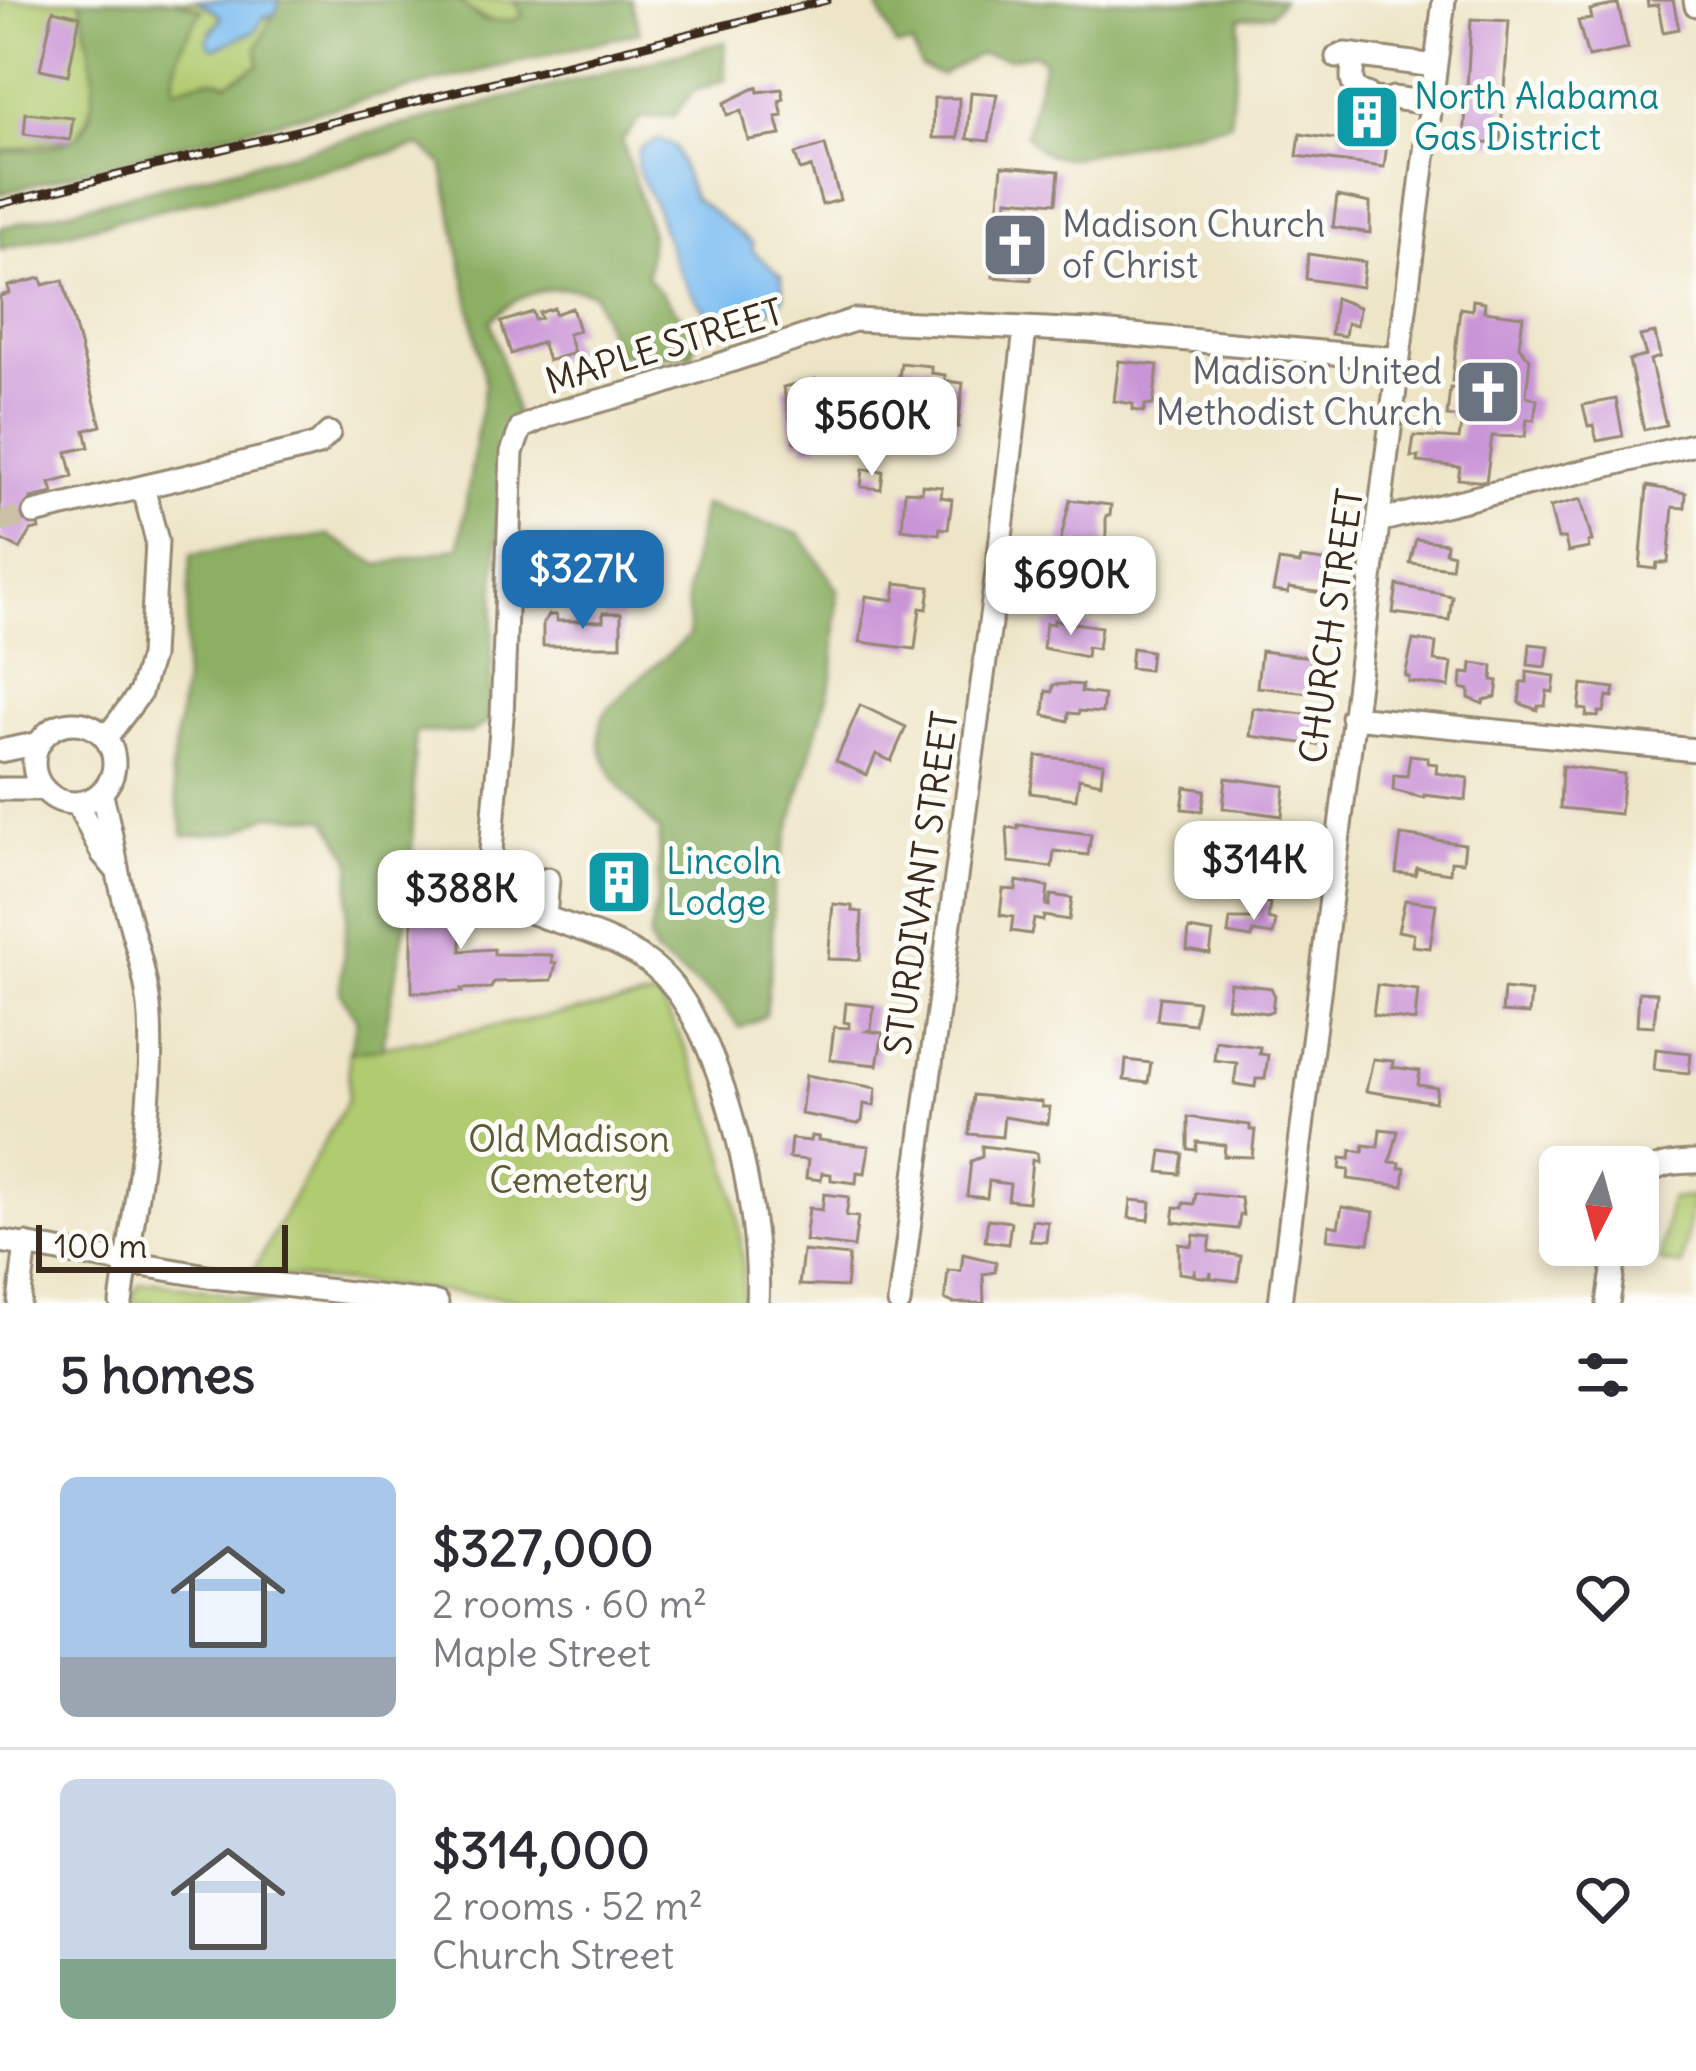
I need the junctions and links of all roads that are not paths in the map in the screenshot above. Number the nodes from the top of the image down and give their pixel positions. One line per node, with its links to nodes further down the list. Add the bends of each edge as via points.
1 (1444, 0): 2 (street, CHURCH STREET)
2 (1435, 65): 3 (street, via 1346,56 1354,88); 5 (street, CHURCH STREET)
3 (1367, 94)
4 (1393, 98): 5 (street)
5 (1430, 104): 7 (street, CHURCH STREET)
6 (1024, 329): 7 (street, MAPLE STREET, via 1352,362); 14 (street, MAPLE STREET, via 854,320 532,422 512,452); 36 (street, STURDIVANT STREET)
7 (1399, 359): 12 (street, CHURCH STREET)
8 (329, 433): 10 (street, via 305,448)
9 (1696, 444): 12 (street)
10 (143, 487): 11 (street); 16 (street, via 157,541 151,656 140,693)
11 (34, 513)
12 (1378, 521): 15 (street, CHURCH STREET)
13 (560, 585): 14 (street)
14 (507, 587): 26 (street, MAPLE STREET, via 482,842 496,898)
15 (1352, 717): 18 (street); 37 (street, CHURCH STREET)
16 (106, 738): 17 (street, via 71,723); 22 (street, via 115,760)
17 (40, 743): 19 (street); 21 (street, via 34,766)
18 (1696, 750)
19 (0, 751)
20 (0, 789): 21 (street)
21 (44, 789): 23 (street)
22 (101, 792): 23 (street); 24 (street)
23 (77, 803): 24 (street)
24 (118, 872): 30 (street, via 150,1017)
25 (548, 879): 26 (street)
26 (545, 918): 35 (street, MAPLE STREET, via 646,960 694,1014 747,1181)
27 (1696, 1162): 28 (street)
28 (1659, 1166)
29 (8, 1242): 30 (street); 32 (street)
30 (127, 1260): 33 (street); 34 (street)
31 (1614, 1266): 38 (street)
32 (19, 1303)
33 (121, 1303)
34 (437, 1303)
35 (757, 1303)
36 (899, 1303)
37 (1280, 1303)
38 (1608, 1303)

